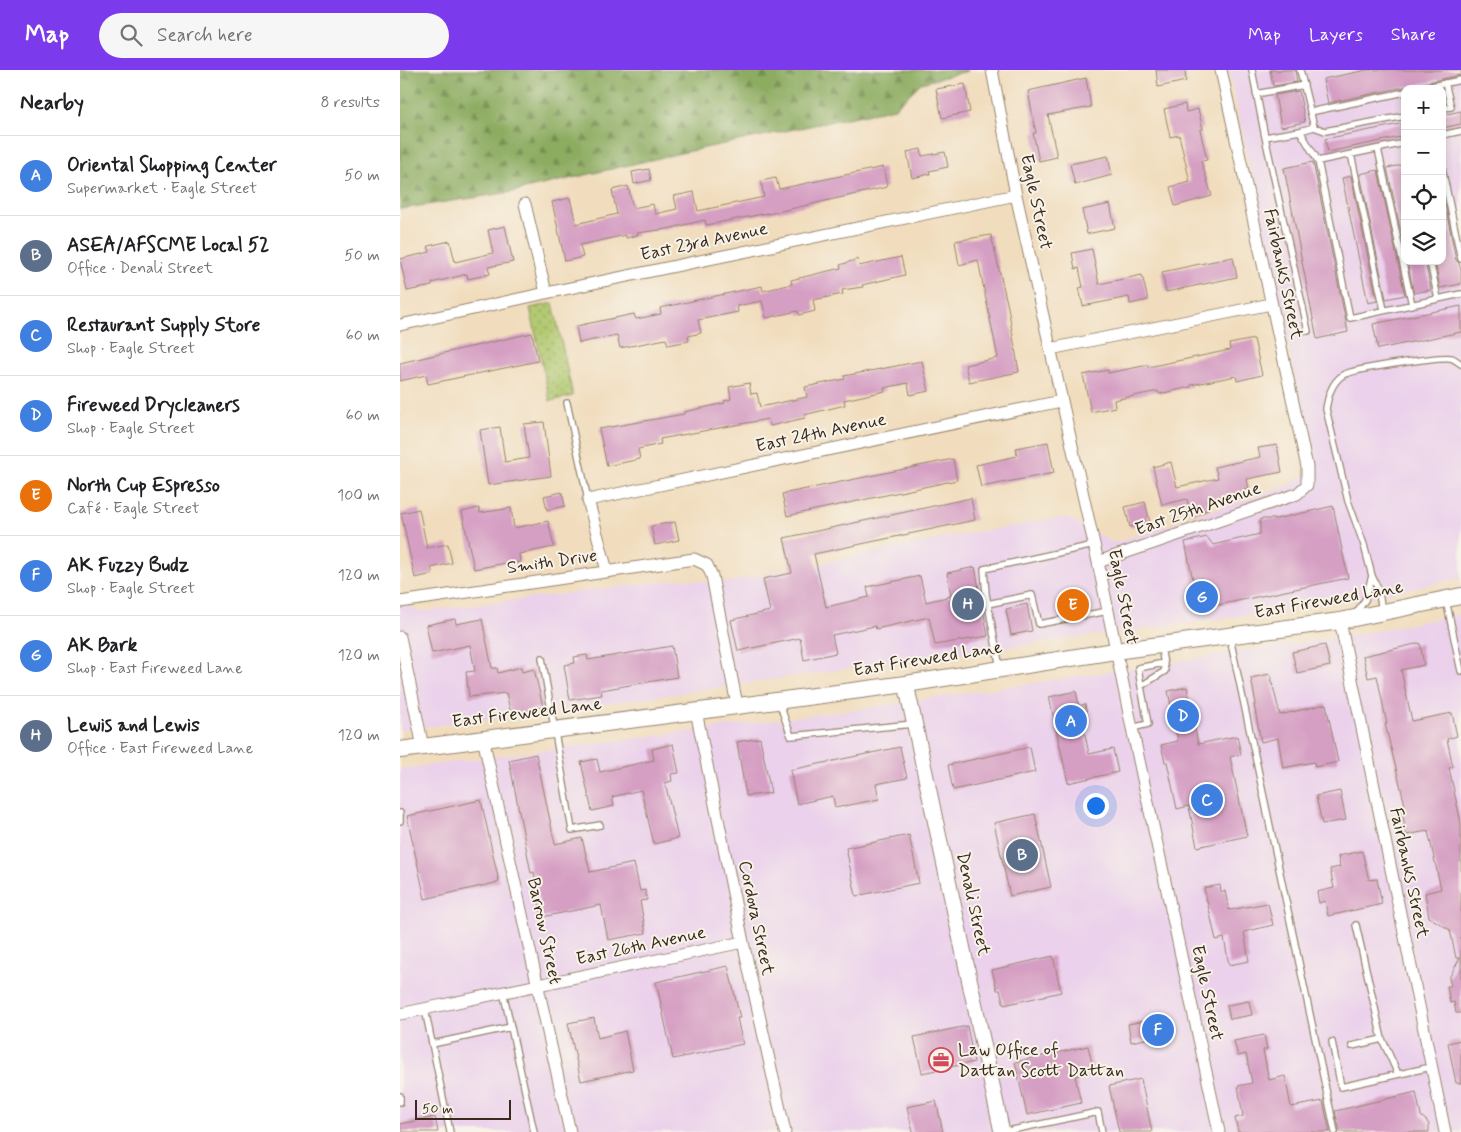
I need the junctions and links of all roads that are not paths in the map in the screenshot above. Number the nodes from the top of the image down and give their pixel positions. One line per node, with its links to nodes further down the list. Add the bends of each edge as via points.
1 (992, 70): 25 (street, Eagle Street)
2 (1221, 70): 32 (street, Fairbanks Street)
3 (1252, 70): 11 (lane)
4 (1300, 70): 7 (lane)
5 (1461, 80): 6 (lane)
6 (1445, 83): 8 (lane)
7 (1304, 85): 11 (lane); 13 (lane)
8 (1436, 85)
9 (1446, 87): 12 (lane, via 1451,107)
10 (1401, 93): 13 (lane)
11 (1256, 94): 19 (lane)
12 (1446, 108)
13 (1310, 112): 15 (lane)
14 (1401, 117): 15 (lane, via 1325,131)
15 (1314, 127): 16 (lane)
16 (1300, 131): 19 (lane); 23 (lane)
17 (1461, 132): 18 (lane)
18 (1446, 134)
19 (1265, 137): 36 (lane)
20 (1401, 144): 21 (lane)
21 (1378, 149): 22 (lane); 33 (lane)
22 (1352, 154): 23 (lane); 34 (lane)
23 (1318, 161): 34 (lane, via 1350,318)
24 (1443, 175): 27 (lane)
25 (1016, 195): 29 (street, East 23rd Avenue); 37 (street, Eagle Street)
26 (525, 204): 29 (street)
27 (1461, 258)
28 (1431, 265): 31 (lane)
29 (546, 293): 35 (street, East 23rd Avenue)
30 (1461, 294): 31 (lane)
31 (1438, 299): 33 (lane)
32 (1271, 304): 37 (street); 41 (street, Fairbanks Street, via 1307,467)
33 (1412, 304): 34 (lane)
34 (1384, 310)
35 (400, 325)
36 (1308, 331)
37 (1050, 349): 39 (street, Eagle Street)
38 (1461, 364): 46 (lane, via 1449,358 1396,363 1343,375 1328,396 1326,409 1348,501)
39 (1061, 401): 42 (street, East 24th Avenue); 43 (street, Eagle Street)
40 (567, 403): 42 (lane)
41 (1307, 485): 44 (street, East 25th Avenue, via 1296,494)
42 (588, 500): 45 (street)
43 (1094, 545): 44 (street, Eagle Street); 49 (lane, via 984,569)
44 (1098, 562): 50 (street, Eagle Street)
45 (607, 571): 48 (street, Smith Drive); 64 (street, Smith Drive, via 694,559 707,565 712,576)
46 (1372, 576): 51 (lane); 52 (lane, via 1365,600)
47 (1453, 598): 51 (main road, East Fireweed Lane); 60 (lane)
48 (400, 602)
49 (987, 604): 50 (lane, via 1032,595 1039,624); 59 (lane)
50 (1108, 611): 56 (street, Eagle Street)
51 (1383, 612): 52 (main road, East Fireweed Lane)
52 (1345, 620): 53 (main road, East Fireweed Lane); 86 (street, Fairbanks Street)
53 (1230, 636): 55 (main road, East Fireweed Lane); 97 (lane)
54 (400, 637): 70 (street)
55 (1161, 644): 56 (main road, East Fireweed Lane); 58 (lane)
56 (1115, 651): 59 (main road, East Fireweed Lane); 67 (street, Eagle Street)
57 (542, 658): 68 (lane)
58 (1164, 663): 62 (lane, via 1165,671); 62 (lane, via 1138,668)
59 (1000, 668): 61 (main road, East Fireweed Lane)
60 (1461, 671)
61 (906, 684): 63 (main road, East Fireweed Lane); 66 (street, Denali Street)
62 (1141, 686): 67 (lane, via 1148,724)
63 (778, 700): 64 (main road, East Fireweed Lane); 66 (lane, via 791,736)
64 (737, 705): 65 (main road, East Fireweed Lane)
65 (696, 711): 68 (main road, East Fireweed Lane); 76 (street, Cordova Street)
66 (915, 724): 94 (street, Denali Street)
67 (1132, 728): 96 (street, Eagle Street)
68 (554, 729): 69 (main road, East Fireweed Lane); 74 (lane, via 572,830)
69 (483, 738): 70 (main road, East Fireweed Lane); 77 (street, Barrow Street)
70 (423, 746): 71 (main road, East Fireweed Lane)
71 (400, 750)
72 (400, 814): 73 (lane)
73 (400, 821)
74 (600, 825)
75 (1356, 925): 82 (lane)
76 (743, 942): 77 (street, East 26th Avenue); 93 (street, Cordova Street)
77 (538, 986): 78 (street, East 26th Avenue); 92 (street, Barrow Street)
78 (504, 991): 79 (street, East 26th Avenue); 81 (lane)
79 (425, 1009): 80 (street, East 26th Avenue); 84 (lane)
80 (400, 1014)
81 (511, 1027): 84 (lane); 91 (lane)
82 (1382, 1039): 85 (lane); 87 (lane)
83 (1332, 1042): 87 (lane, via 1341,1086)
84 (432, 1044): 90 (lane)
85 (1352, 1046)
86 (1431, 1067): 87 (lane); 98 (street, Fairbanks Street)
87 (1398, 1074)
88 (400, 1096): 89 (lane)
89 (400, 1102)
90 (450, 1132)
91 (534, 1132)
92 (570, 1132)
93 (785, 1132)
94 (1002, 1132): 95 (lane, via 1098,1112)
95 (1102, 1132)
96 (1219, 1132)
97 (1335, 1132)
98 (1445, 1132)

